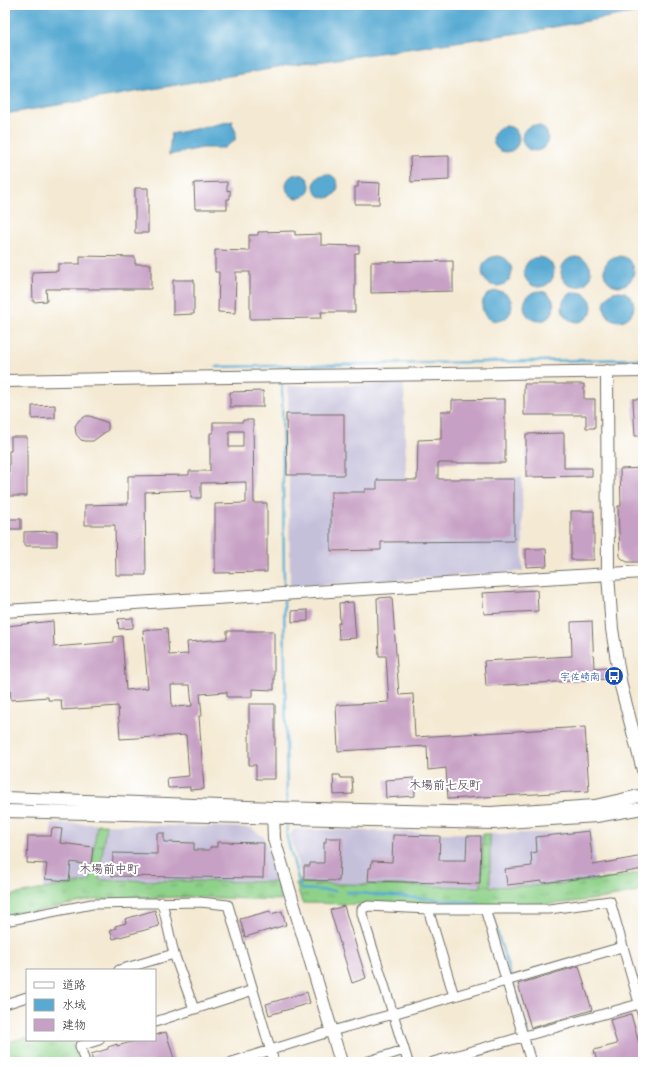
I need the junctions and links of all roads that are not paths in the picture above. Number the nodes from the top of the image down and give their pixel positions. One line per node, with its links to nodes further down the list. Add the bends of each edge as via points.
1 (607, 371): 2 (street); 3 (street); 5 (street)
2 (643, 371)
3 (5, 381)
4 (643, 572): 5 (street)
5 (608, 574): 6 (street); 7 (street, via 612,630 622,686)
6 (5, 611)
7 (643, 770)
8 (643, 795): 12 (street, via 595,806 491,813)
9 (5, 798): 12 (street)
10 (643, 808): 12 (street, via 596,816 493,823)
11 (5, 811): 12 (street)
12 (273, 813): 30 (street, via 274,839)
13 (162, 902): 16 (street, via 92,904); 18 (street); 21 (street, via 228,905)
14 (428, 909): 15 (street); 22 (street); 27 (street, via 368,906 362,909)
15 (486, 909): 17 (street, via 549,909 610,901); 20 (street)
16 (5, 921)
17 (622, 947): 20 (street); 25 (street)
18 (174, 954): 19 (street); 26 (street)
19 (122, 969)
20 (506, 980): 22 (street); 31 (street)
21 (253, 990): 26 (street); 34 (street)
22 (454, 996): 27 (street)
23 (26, 997): 24 (street)
24 (5, 1004)
25 (639, 1004): 28 (street); 31 (street)
26 (194, 1010): 29 (street)
27 (393, 1014): 30 (street); 33 (street)
28 (643, 1017)
29 (156, 1022)
30 (332, 1031): 34 (street); 38 (street)
31 (523, 1036): 41 (street); 42 (street)
32 (96, 1041): 35 (street, via 80,1046)
33 (404, 1050): 39 (street); 40 (street)
34 (270, 1051): 36 (street); 37 (street)
35 (85, 1062)
36 (232, 1062)
37 (274, 1062)
38 (341, 1062)
39 (366, 1062)
40 (408, 1062)
41 (433, 1062)
42 (531, 1062)

